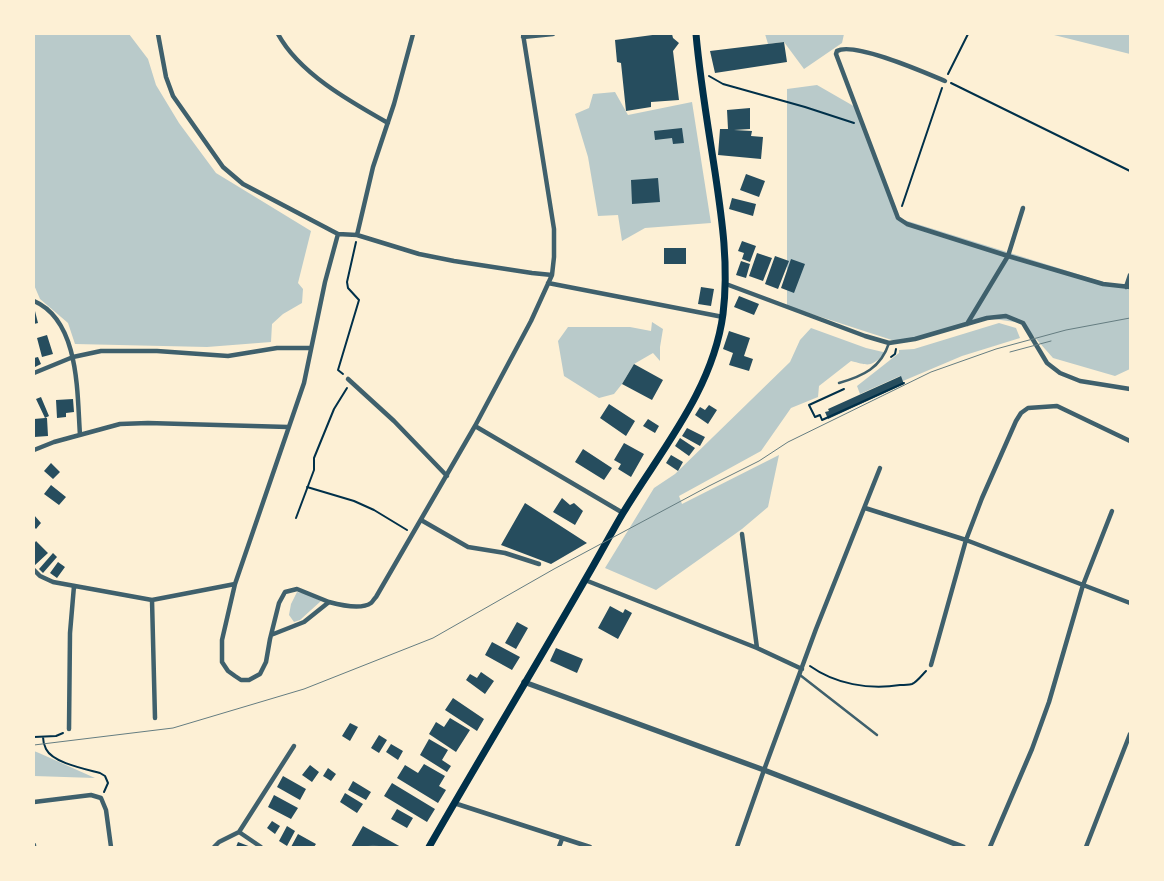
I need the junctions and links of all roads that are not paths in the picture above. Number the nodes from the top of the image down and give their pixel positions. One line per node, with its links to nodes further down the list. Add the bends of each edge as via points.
1 (158, 34): 10 (street, via 173,96 223,167 242,184)
2 (278, 34): 8 (street, via 300,63 350,102)
3 (413, 34): 8 (street)
4 (553, 34): 6 (street)
5 (696, 34): 16 (main road, via 724,234)
6 (523, 36): 13 (street, via 552,221)
7 (945, 80): 12 (street, via 880,56 846,48 838,51 837,57 898,218 907,224)
8 (388, 122): 11 (street, via 373,167)
9 (1023, 208): 12 (street)
10 (338, 234): 11 (street); 22 (street)
11 (357, 235): 13 (street, via 419,254)
12 (1008, 256): 17 (street, via 1103,284); 20 (street)
13 (552, 274): 15 (street)
14 (1130, 275): 17 (street)
15 (548, 284): 19 (street); 28 (street)
16 (726, 284): 19 (main road); 21 (street)
17 (1128, 287)
18 (34, 301): 23 (street, via 52,314 62,328)
19 (723, 317): 37 (main road, via 699,392)
20 (967, 324): 21 (street); 27 (street, via 998,316 1013,318 1023,324 1038,351 1060,372 1080,382)
21 (889, 343): 26 (lane, via 884,357 870,370)
22 (311, 348): 23 (street, via 277,348 228,356 101,351); 29 (street, via 304,383)
23 (73, 357): 24 (street); 30 (street)
24 (34, 373)
25 (350, 381): 34 (street, via 394,421)
26 (839, 383)
27 (1130, 389)
28 (475, 426): 34 (street); 37 (street)
29 (288, 427): 30 (street, via 120,424); 44 (street)
30 (80, 436): 32 (street)
31 (1130, 442): 40 (street, via 1057,406 1028,408 1016,421)
32 (34, 450)
33 (880, 468): 35 (street)
34 (446, 476): 38 (street)
35 (865, 508): 40 (street); 53 (street)
36 (1112, 511): 45 (street)
37 (623, 513): 43 (main road)
38 (421, 520): 41 (street, via 468,547 505,553); 48 (street, via 370,603 356,606)
39 (742, 534): 51 (street)
40 (966, 540): 45 (street); 52 (street)
41 (539, 564)
42 (34, 570): 46 (street, via 53,582)
43 (585, 580): 51 (street); 55 (main road)
44 (235, 584): 47 (street); 50 (street, via 222,640 222,662 228,671 242,680 260,674 266,662)
45 (1083, 585): 49 (street); 76 (street, via 1049,702)
46 (74, 586): 47 (street); 57 (street)
47 (152, 600): 56 (street)
48 (330, 602): 50 (street, via 304,622); 50 (street, via 297,590 285,592)
49 (1130, 603)
50 (271, 635)
51 (757, 648): 53 (street)
52 (931, 665)
53 (802, 669): 54 (street)
54 (800, 674): 59 (lane); 61 (street)
55 (524, 682): 61 (street); 63 (main road)
56 (155, 718)
57 (69, 729)
58 (1130, 734): 77 (street)
59 (877, 735)
60 (294, 746): 64 (street)
61 (764, 770): 74 (street); 75 (street)
62 (34, 802): 66 (street, via 91,795 101,798)
63 (454, 803): 65 (street); 71 (main road)
64 (239, 832): 67 (street); 68 (street)
65 (562, 838): 72 (street); 73 (street)
66 (111, 847)
67 (214, 847)
68 (261, 847)
69 (369, 847): 70 (lane)
70 (378, 847)
71 (429, 847)
72 (559, 847)
73 (590, 847)
74 (737, 847)
75 (963, 847)
76 (990, 847)
77 (1086, 847)

